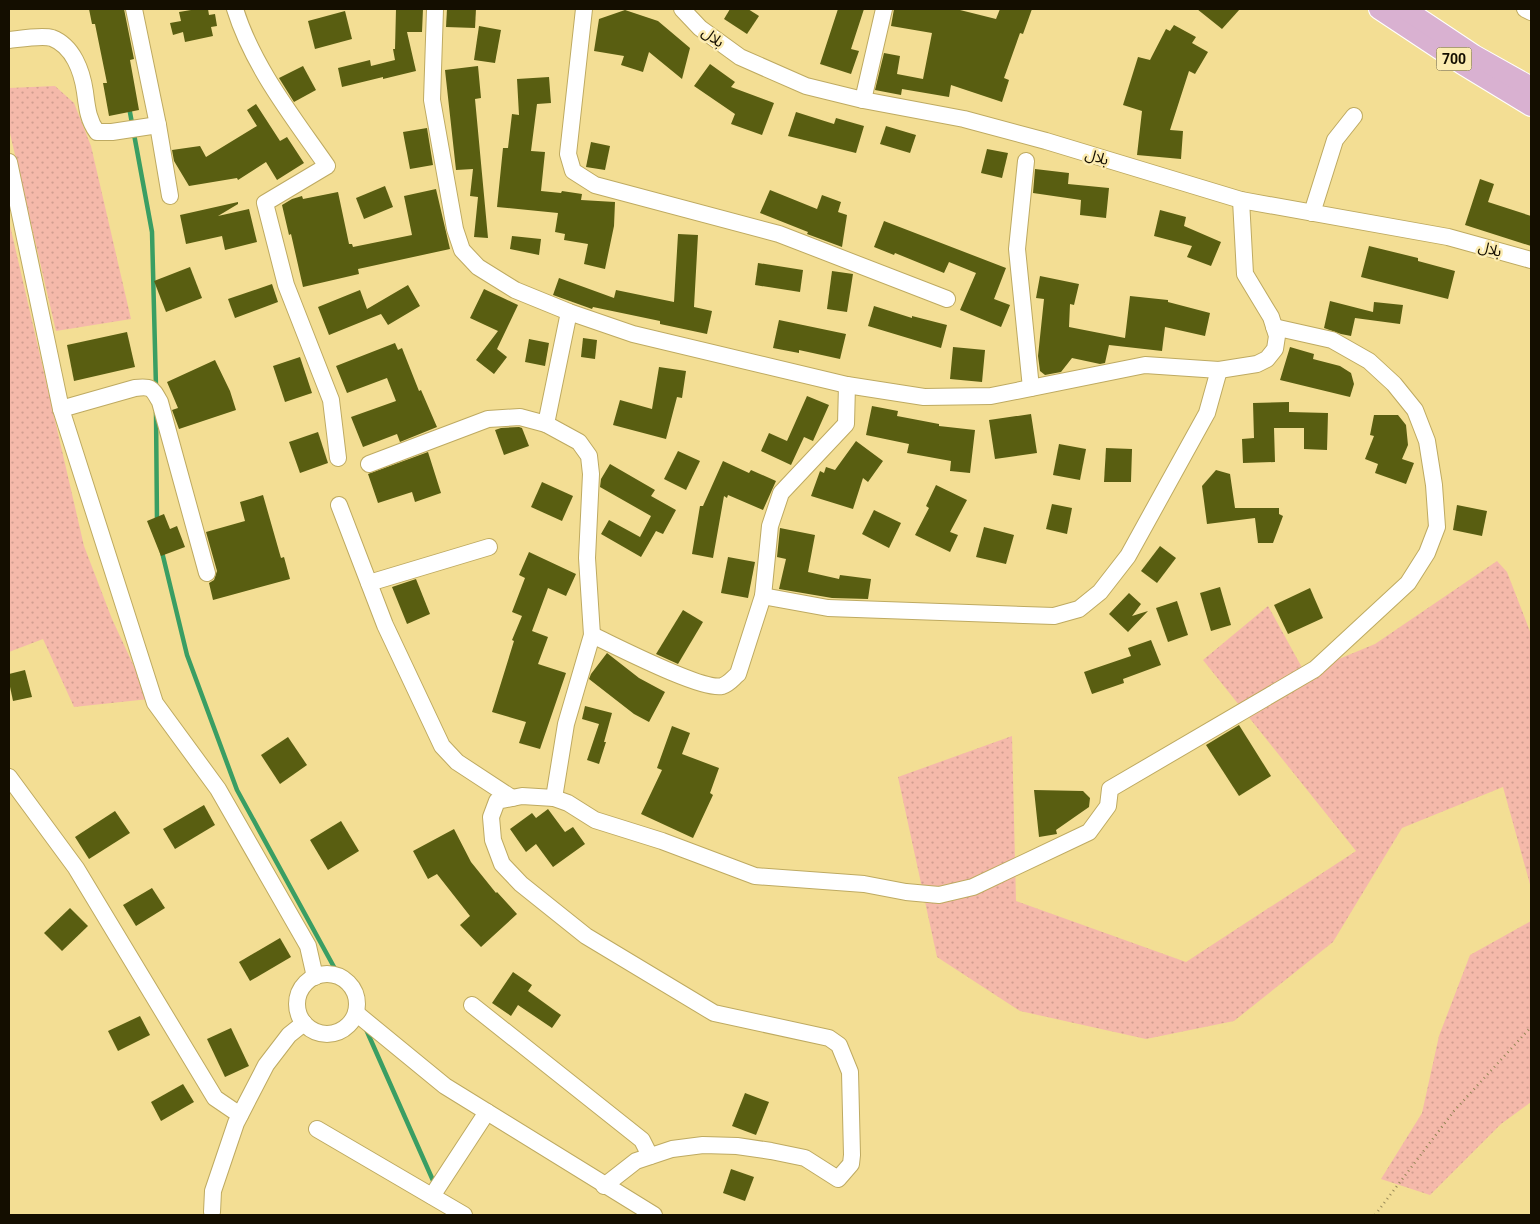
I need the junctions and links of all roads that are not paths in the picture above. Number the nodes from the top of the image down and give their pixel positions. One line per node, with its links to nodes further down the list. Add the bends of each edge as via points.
1 (134, 9): 16 (street)
2 (235, 9): 31 (street, via 265,76 327,166 265,203 286,285 331,400)
3 (435, 9): 24 (street, via 432,100 455,229 462,250 478,267 515,290)
4 (584, 9): 23 (street, via 568,154 573,171 595,185 779,234)
5 (682, 9): 13 (street, بلال, via 700,28 740,57 806,86)
6 (884, 9): 13 (street)
7 (1379, 9): 14 (main road, 700)
8 (1405, 9): 12 (main road, 700, via 1474,55)
9 (1526, 9): 10 (street)
10 (1531, 12)
11 (9, 40): 16 (street, via 50,37 65,46 79,64 89,119 97,132)
12 (1531, 87)
13 (863, 100): 20 (street, بلال, via 964,119)
14 (1531, 106)
15 (1354, 116): 21 (street, via 1335,140)
16 (158, 125): 19 (street)
17 (1026, 161): 28 (street, via 1017,249)
18 (9, 162): 29 (street)
19 (170, 196)
20 (1241, 200): 21 (street, بلال); 25 (street, via 1245,274)
21 (1312, 213): 22 (street, بلال, via 1448,237)
22 (1531, 260)
23 (947, 299)
24 (570, 312): 27 (street, via 633,334); 30 (street)
25 (1274, 327): 26 (street, via 1277,336 1275,349 1267,359); 41 (street, via 1332,340 1368,361 1394,384 1415,410 1427,441 1437,527 1427,553 1408,583 1315,669 1110,789 1108,806 1088,832 973,887 939,895 864,884 755,876 595,820)
26 (1219, 370): 28 (street, via 1145,365); 37 (street, via 1207,413 1128,556 1100,592 1079,609 1054,616 828,608)
27 (847, 386): 28 (street, via 924,397 991,396); 37 (street, via 846,424 781,493 770,526)
28 (1031, 388)
29 (60, 409): 35 (street, via 135,388 152,389 160,402); 42 (street, via 155,703 218,789 308,946)
30 (546, 424): 32 (street, via 520,417 488,418); 38 (street, via 579,442 589,456 587,558)
31 (338, 458)
32 (369, 464)
33 (339, 505): 36 (street)
34 (489, 547): 36 (street)
35 (207, 573)
36 (369, 583): 40 (street, via 385,625 442,746 456,762)
37 (763, 596): 38 (street, via 738,674 721,686 666,670)
38 (592, 635): 41 (street, via 566,724)
39 (9, 777): 47 (street, via 76,868 215,1098)
40 (512, 798): 41 (street); 49 (street, via 497,801 491,817 493,840 502,864 520,884 586,936 714,1013 829,1038 839,1045 850,1072 852,1155 850,1164 838,1178 805,1158 737,1146 703,1145)
41 (554, 798)
42 (315, 977): 44 (street, via 326,974 347,982 358,1002); 45 (street, via 306,983 297,1002)
43 (472, 1005): 49 (street, via 642,1140)
44 (356, 1013): 45 (street, via 346,1028 328,1034 319,1033); 46 (street, via 445,1086)
45 (304, 1023): 47 (street, via 288,1035 266,1064)
46 (487, 1112): 50 (street); 51 (street)
47 (240, 1115): 52 (street, via 213,1191)
48 (317, 1129): 51 (street)
49 (650, 1156): 50 (street, via 636,1161)
50 (604, 1186): 54 (street)
51 (432, 1196): 53 (street)
52 (212, 1212)
53 (464, 1215)
54 (654, 1215)

